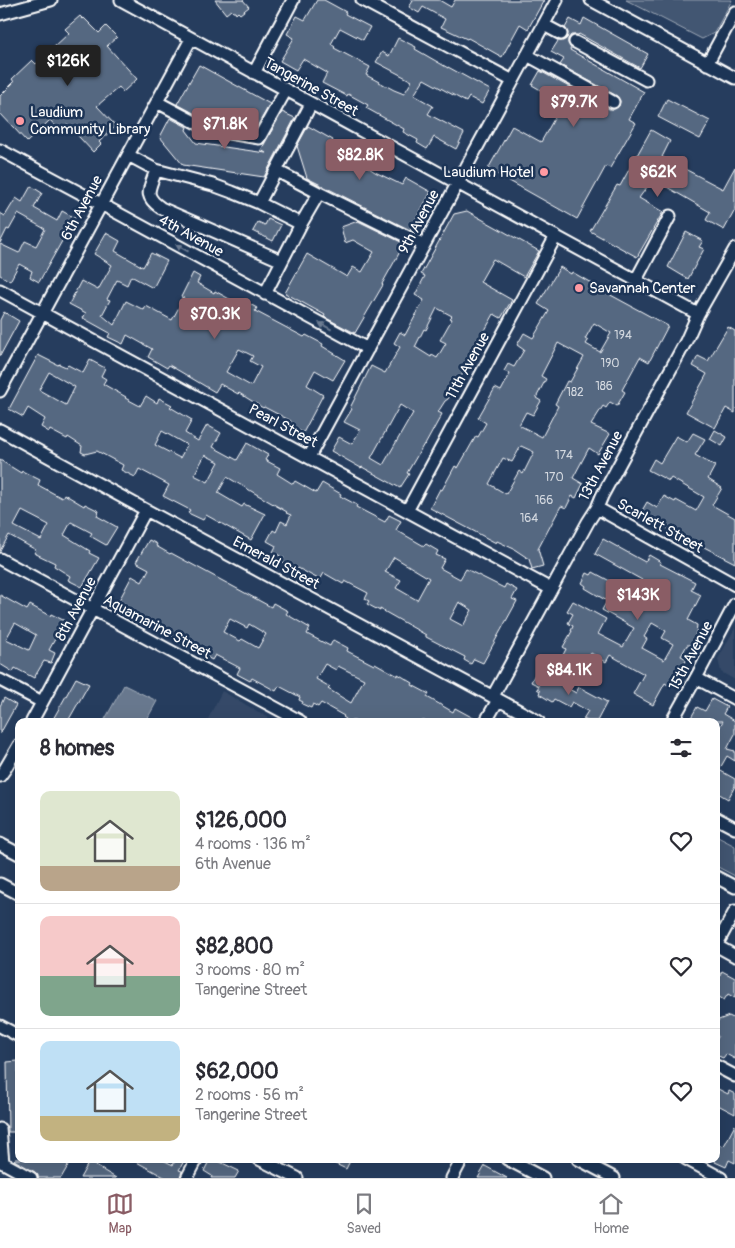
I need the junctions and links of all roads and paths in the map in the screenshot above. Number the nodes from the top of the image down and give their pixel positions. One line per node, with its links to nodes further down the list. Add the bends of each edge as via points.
1 (51, 0): 7 (street)
2 (121, 0): 12 (street, Tangerine Street)
3 (293, 0): 16 (street)
4 (362, 0): 19 (street)
5 (557, 0): 10 (street, 9th Avenue)
6 (591, 0): 15 (street)
7 (33, 2): 9 (street)
8 (735, 12): 15 (street)
9 (0, 14)
10 (544, 25): 11 (street); 14 (street, 9th Avenue)
11 (561, 34)
12 (191, 39): 16 (street, Tangerine Street); 21 (street, 6th Avenue)
13 (574, 42): 18 (street)
14 (527, 55): 19 (street, 9th Avenue); 22 (street)
15 (707, 64): 17 (street)
16 (254, 73): 20 (street, Tangerine Street)
17 (735, 78)
18 (646, 80)
19 (513, 81): 28 (street, 9th Avenue)
20 (286, 90): 21 (street, via 259,138 210,130); 23 (street, Tangerine Street)
21 (157, 102): 25 (street, 6th Avenue)
22 (612, 102)
23 (311, 104): 27 (street); 28 (street, Tangerine Street)
24 (0, 150): 31 (street, 4th Avenue)
25 (128, 155): 26 (street); 31 (street, 6th Avenue)
26 (156, 170): 30 (street, via 212,185); 37 (street, via 149,192 153,202)
27 (277, 171): 29 (street); 30 (street)
28 (457, 183): 34 (street, Tangerine Street); 35 (street, 9th Avenue)
29 (319, 193): 33 (street); 35 (street)
30 (260, 203): 33 (street)
31 (102, 204): 40 (street, 4th Avenue, one-way to 31); 41 (street, 6th Avenue)
32 (670, 216): 38 (street)
33 (301, 224): 37 (street)
34 (556, 236): 38 (street, Tangerine Street); 49 (street, 11th Avenue)
35 (424, 245): 43 (street, 9th Avenue)
36 (735, 249): 42 (street, 13th Avenue)
37 (282, 261): 40 (street)
38 (636, 280): 42 (street, Tangerine Street)
39 (0, 290): 41 (street, Pearl Street)
40 (265, 294): 43 (street, 4th Avenue, one-way to 40)
41 (43, 314): 44 (street, 6th Avenue); 46 (street, Pearl Street)
42 (698, 314): 47 (street, 13th Avenue)
43 (368, 350): 46 (street, 9th Avenue)
44 (0, 391)
45 (0, 430): 48 (street, Emerald Street)
46 (309, 457): 49 (street, Pearl Street)
47 (597, 508): 51 (street, Scarlett Street); 52 (street, 13th Avenue)
48 (146, 510): 54 (street, 8th Avenue); 57 (street, Emerald Street)
49 (407, 511): 52 (street, Pearl Street)
50 (0, 560): 54 (street, Aquamarine Street)
51 (735, 585)
52 (551, 589): 57 (street, 13th Avenue)
53 (735, 604): 55 (street, 15th Avenue)
54 (92, 609): 59 (street, 8th Avenue); 61 (street, Aquamarine Street)
55 (696, 678): 58 (street); 64 (street, 15th Avenue)
56 (0, 680): 59 (street)
57 (495, 698): 62 (street, 13th Avenue); 63 (street, Emerald Street)
58 (735, 699)
59 (42, 702): 60 (street, 8th Avenue)
60 (34, 718)
61 (294, 718)
62 (487, 718)
63 (532, 718)
64 (674, 718)
65 (15, 752): 66 (street)
66 (0, 776)
67 (720, 820): 68 (street)
68 (735, 828)
69 (0, 844): 70 (street)
70 (15, 852)
71 (720, 879): 73 (street)
72 (0, 884): 74 (street)
73 (735, 887)
74 (15, 892)
75 (735, 911): 76 (street)
76 (720, 939)
77 (720, 948): 78 (street)
78 (735, 956)
79 (0, 1026): 80 (street)
80 (15, 1034)
81 (720, 1068): 82 (street)
82 (735, 1076)
83 (0, 1129): 84 (street)
84 (0, 1138): 85 (street)
85 (1, 1162): 92 (street)
86 (195, 1163): 93 (street)
87 (267, 1163): 94 (street)
88 (460, 1163): 95 (street)
89 (515, 1163): 96 (street)
90 (586, 1163): 97 (street)
91 (693, 1163): 98 (street)
92 (31, 1178)
93 (187, 1178)
94 (297, 1178)
95 (452, 1178)
96 (543, 1178)
97 (614, 1178)
98 (721, 1178)

